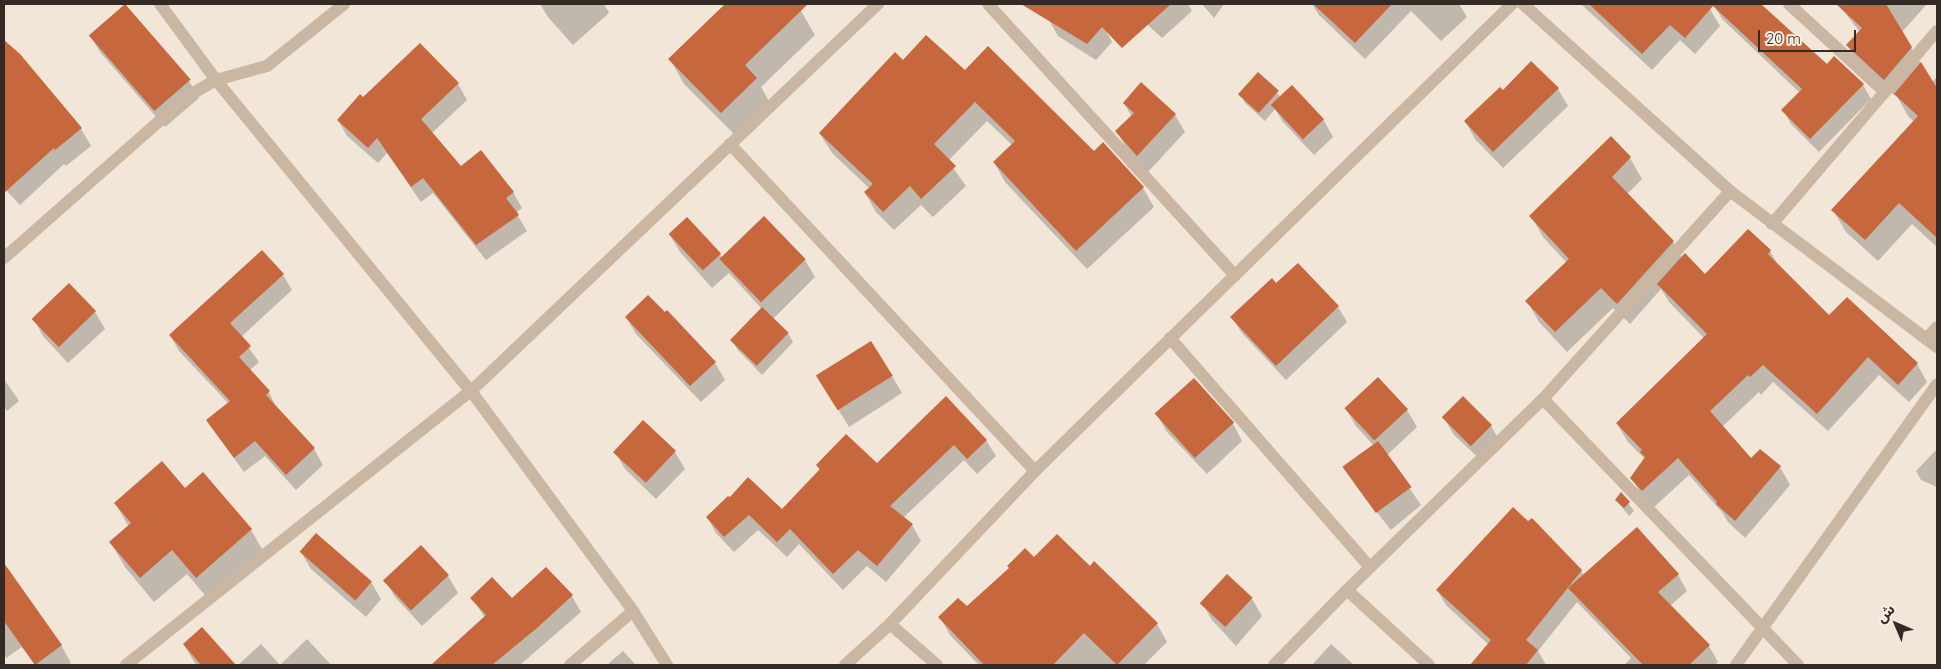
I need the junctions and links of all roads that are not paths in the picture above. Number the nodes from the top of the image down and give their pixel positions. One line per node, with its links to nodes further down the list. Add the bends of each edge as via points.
1 (160, 4): 9 (street)
2 (344, 4): 9 (street, via 267,66)
3 (878, 4): 11 (street)
4 (988, 4): 15 (street)
5 (1512, 4): 15 (street)
6 (1523, 4): 12 (street)
7 (1789, 4): 10 (street)
8 (1937, 31): 10 (street)
9 (216, 80): 14 (street, via 170,110); 21 (street)
10 (1885, 92): 13 (street)
11 (730, 144): 21 (street); 23 (street)
12 (1730, 191): 13 (street); 22 (street)
13 (1772, 224): 18 (street)
14 (4, 258)
15 (1236, 275): 17 (street)
16 (1937, 327): 18 (street)
17 (1170, 338): 23 (street); 24 (street)
18 (1926, 339): 19 (street)
19 (1937, 347)
20 (1937, 384): 28 (street)
21 (471, 391): 26 (street); 29 (street)
22 (1544, 399): 24 (street); 28 (street)
23 (1035, 471): 27 (street)
24 (1370, 568): 25 (street)
25 (1346, 590): 34 (street); 35 (street)
26 (633, 611): 30 (street); 31 (street)
27 (890, 624): 32 (street); 33 (street)
28 (1762, 629): 36 (street); 37 (street)
29 (126, 665)
30 (570, 665)
31 (667, 665)
32 (845, 665)
33 (937, 665)
34 (1274, 665)
35 (1429, 665)
36 (1736, 665)
37 (1798, 665)

